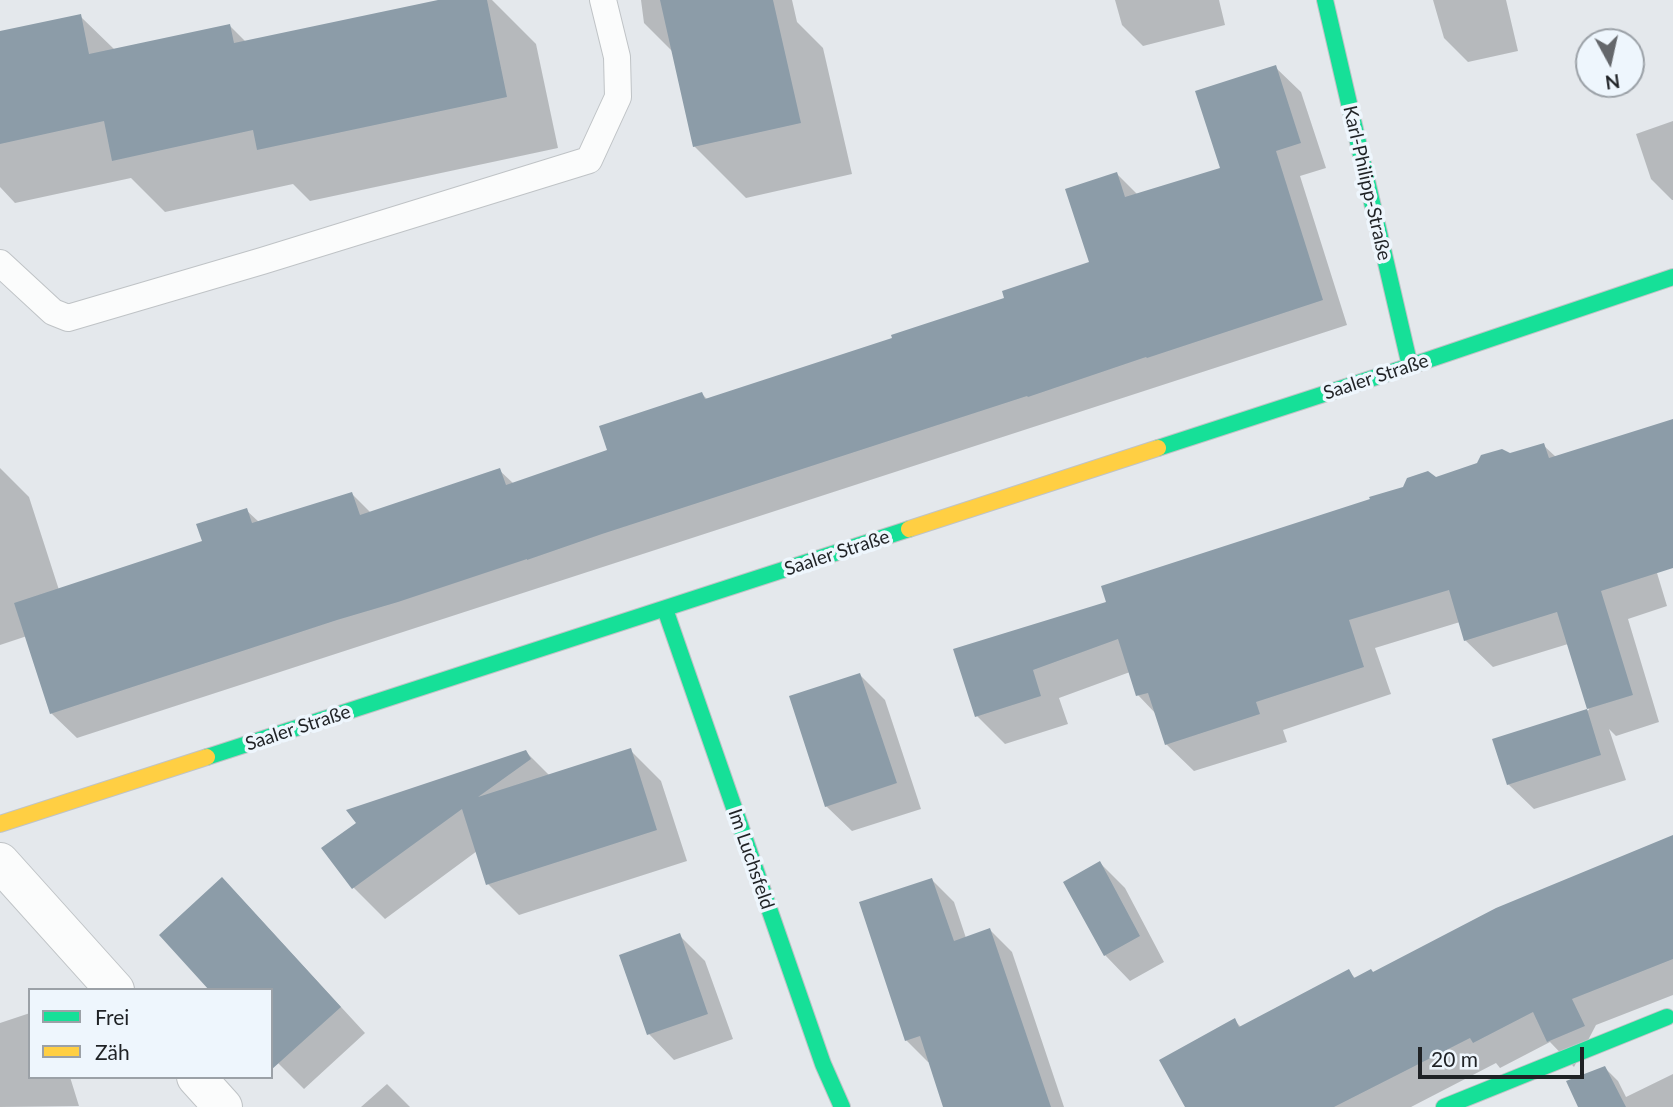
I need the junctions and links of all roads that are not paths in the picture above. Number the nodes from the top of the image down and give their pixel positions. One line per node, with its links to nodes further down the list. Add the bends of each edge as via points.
1 (603, 0): 3 (lane, via 617,57 618,97 589,160 68,318 53,313)
2 (1325, 0): 5 (street, Karl-Philipp-Straße)
3 (0, 263)
4 (1673, 277): 5 (street, Saaler Straße)
5 (1410, 366): 6 (street, Saaler Straße)
6 (665, 610): 7 (street, Saaler Straße); 14 (street, Im Luchsfeld)
7 (0, 824)
8 (0, 862): 9 (street)
9 (113, 988)
10 (1667, 1017): 12 (street)
11 (197, 1079): 13 (street)
12 (1508, 1095): 15 (street)
13 (223, 1107)
14 (842, 1107)
15 (1444, 1107)

